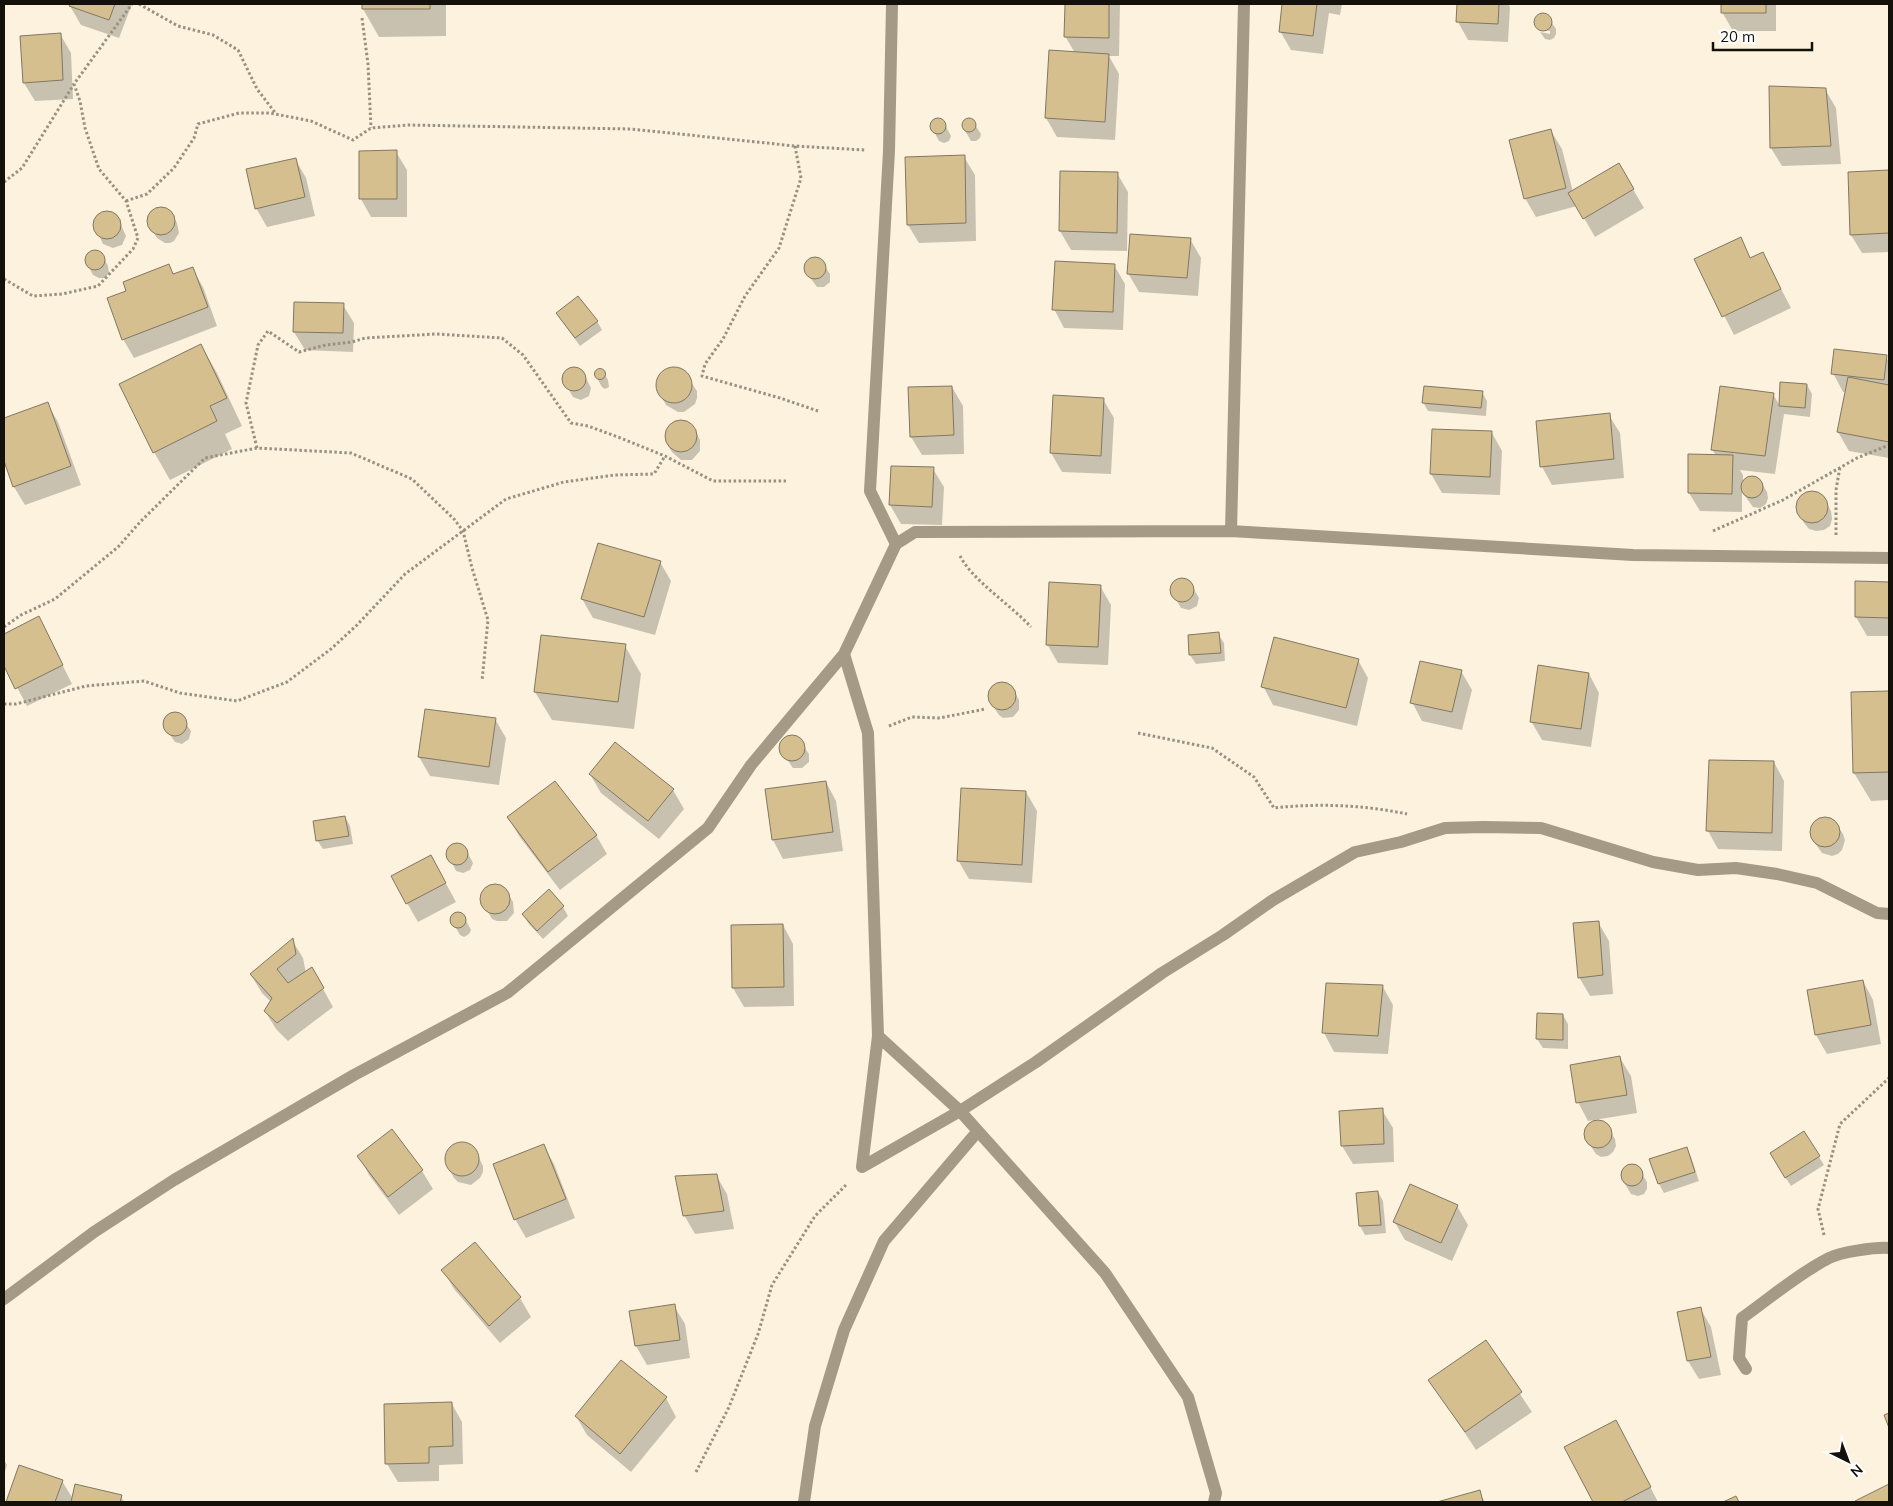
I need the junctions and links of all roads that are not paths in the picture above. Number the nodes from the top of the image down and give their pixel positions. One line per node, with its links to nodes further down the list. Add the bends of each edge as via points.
1 (892, 4): 4 (street, via 889,151 870,491)
2 (1244, 4): 3 (street)
3 (1231, 531): 4 (street, via 915,532); 5 (street, via 1633,555)
4 (896, 544): 6 (street)
5 (1889, 558)
6 (844, 654): 8 (street, via 868,733); 12 (street, via 751,765 708,828 508,993 354,1074 174,1180 94,1232)
7 (1889, 914): 9 (street, via 1877,913 1817,883 1736,868 1698,870 1653,862 1541,828 1445,828 1355,852 1273,900)
8 (878, 1036): 9 (street); 9 (street, via 862,1167)
9 (960, 1112): 10 (street)
10 (978, 1131): 14 (street, via 884,1241 844,1330 815,1426); 15 (street, via 1105,1272 1188,1397 1216,1493)
11 (1889, 1248): 13 (street, via 1830,1258 1742,1318 1739,1358)
12 (4, 1299)
13 (1746, 1369)
14 (804, 1502)
15 (1214, 1502)

